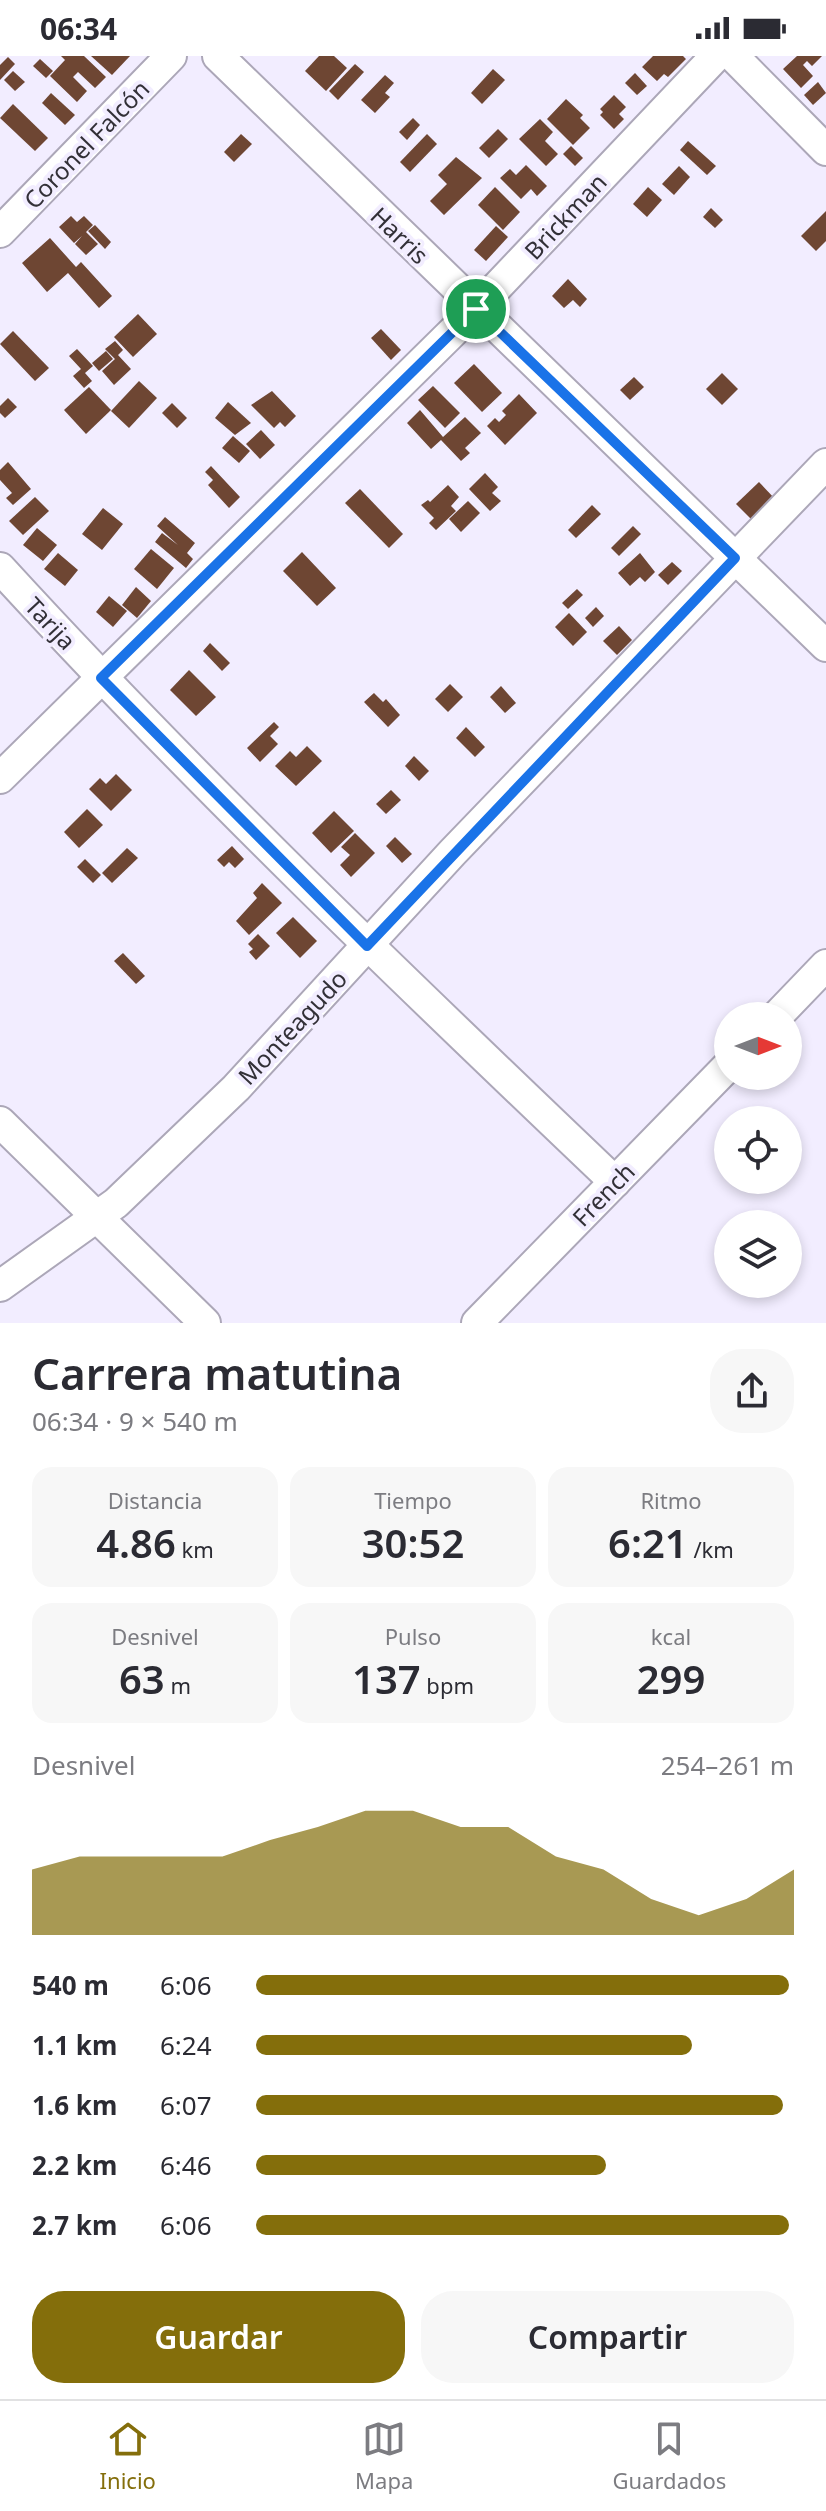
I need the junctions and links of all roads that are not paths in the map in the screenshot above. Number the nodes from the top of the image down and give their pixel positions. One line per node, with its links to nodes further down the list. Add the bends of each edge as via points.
1 (171, 56): 6 (street, Coronel Falcón)
2 (218, 56): 7 (street, Harris)
3 (716, 56): 7 (street, Brickman)
4 (733, 56): 5 (street)
5 (826, 150)
6 (0, 232)
7 (476, 309): 9 (street, Harris); 12 (street, Brickman)
8 (826, 464): 9 (street, Monteagudo)
9 (735, 558): 11 (street, Harris); 14 (street, Monteagudo)
10 (0, 568): 12 (street, Tarija)
11 (826, 646)
12 (101, 678): 13 (street, Brickman); 14 (street, Tarija)
13 (0, 778)
14 (367, 946): 19 (street, Tarija); 20 (street, Monteagudo, via 236,1088)
15 (826, 965): 16 (street)
16 (790, 1002)
17 (714, 1080): 19 (street, French)
18 (0, 1122): 20 (street)
19 (615, 1182): 23 (street, French)
20 (96, 1217): 21 (street, Monteagudo); 22 (street)
21 (0, 1286)
22 (205, 1323)
23 (477, 1323)

